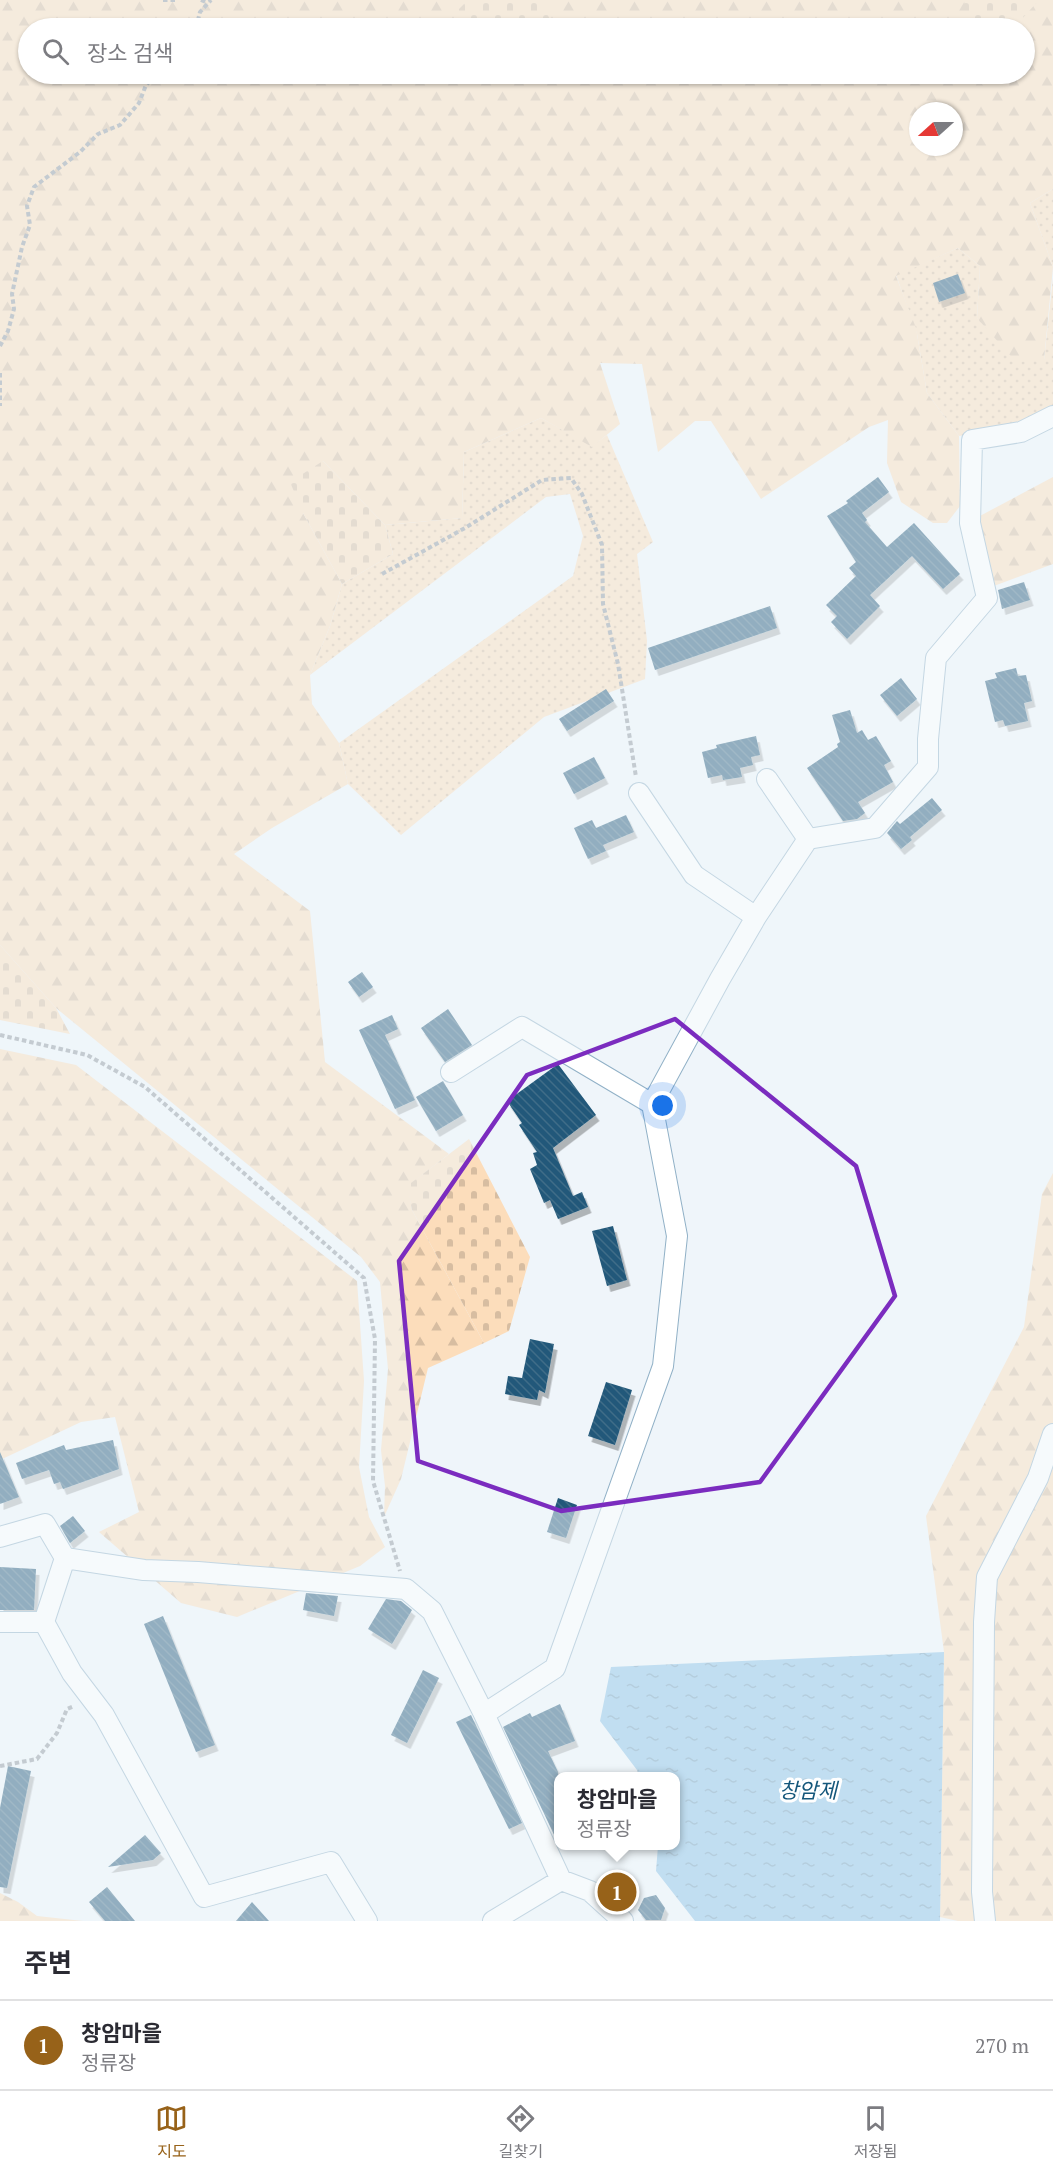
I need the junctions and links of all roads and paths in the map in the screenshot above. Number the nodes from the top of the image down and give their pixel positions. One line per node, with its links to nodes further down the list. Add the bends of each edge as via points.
1 (163, 0): 2 (path)
2 (177, 0)
3 (201, 0): 4 (path)
4 (209, 1): 5 (path)
5 (198, 18)
6 (147, 84): 7 (path, via 140,104 120,125 98,134 34,187 27,206 30,225 12,294 14,309)
7 (0, 346)
8 (0, 373): 9 (path)
9 (0, 406)
10 (1053, 417): 14 (street, via 1021,432 972,440 970,523 987,598 936,658 928,766 875,828)
11 (382, 574): 13 (path, via 542,480 571,478 582,494 602,545 603,604 618,664)
12 (767, 779): 14 (street)
13 (639, 793): 15 (street, via 694,875)
14 (808, 839): 15 (street)
15 (756, 917): 18 (street)
16 (0, 1035): 22 (path, via 87,1055 145,1088 364,1278 375,1339 373,1481)
17 (451, 1072): 18 (street, via 522,1027)
18 (652, 1104): 26 (street, via 677,1236 663,1366 555,1668)
19 (1053, 1434): 32 (street, via 1038,1478 987,1577 982,1798)
20 (0, 1536): 21 (street, via 45,1524)
21 (65, 1558): 22 (street, via 144,1570); 24 (street)
22 (406, 1589): 26 (street, via 432,1611)
23 (0, 1622): 24 (street)
24 (44, 1622): 25 (street, via 72,1673)
25 (92, 1698): 27 (path, via 67,1709 57,1733 37,1759); 29 (street, via 204,1897 331,1862)
26 (484, 1714): 28 (street)
27 (0, 1766)
28 (561, 1880): 30 (street); 31 (street, via 590,1891)
29 (367, 1921)
30 (493, 1921)
31 (623, 1921)
32 (985, 1921)

